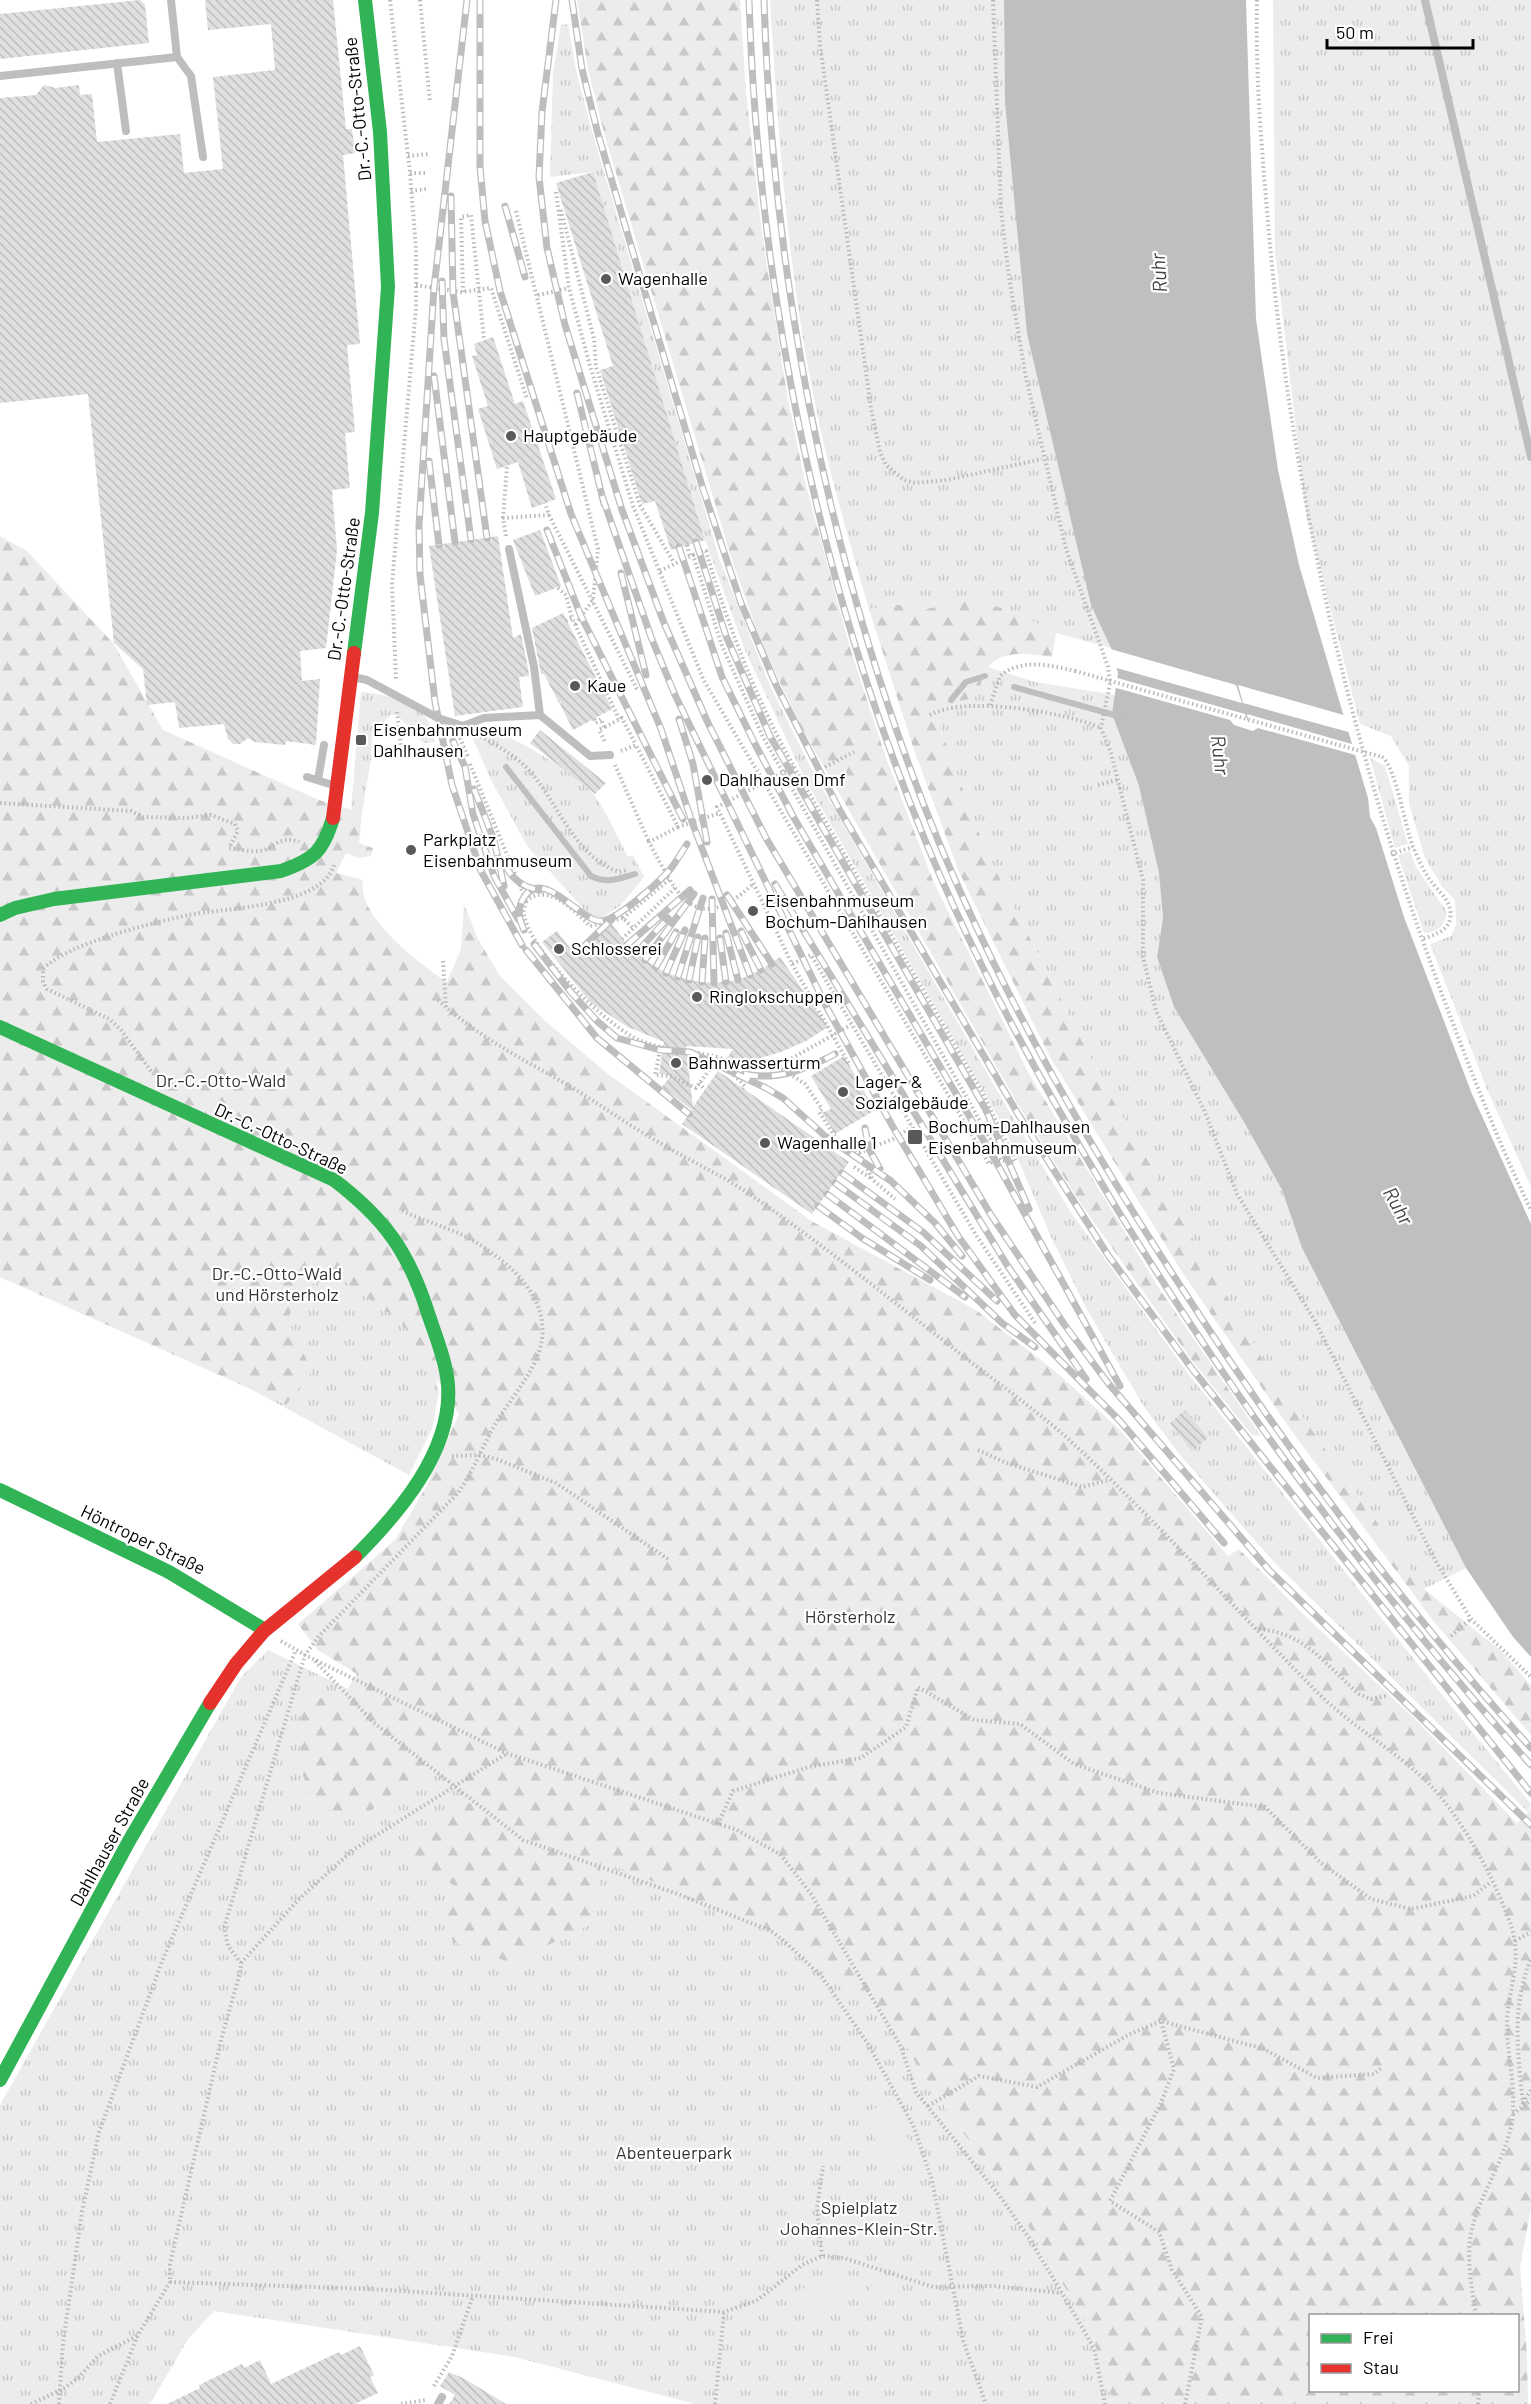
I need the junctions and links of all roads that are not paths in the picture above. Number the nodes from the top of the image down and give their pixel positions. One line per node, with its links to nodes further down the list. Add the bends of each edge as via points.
1 (171, 0): 4 (lane)
2 (365, 0): 11 (street, Dr.-C.-Otto-Straße, via 380,132 388,287 372,513)
3 (1425, 0): 9 (lane)
4 (177, 57): 5 (lane); 8 (lane, via 191,76)
5 (117, 63): 6 (lane); 7 (lane)
6 (0, 76)
7 (126, 131)
8 (203, 157)
9 (1531, 457)
10 (509, 549): 12 (lane)
11 (350, 676): 12 (lane, via 367,680 438,718 463,726 484,718); 17 (street, Dr.-C.-Otto-Straße)
12 (540, 715): 14 (lane, via 590,756)
13 (324, 745): 16 (lane)
14 (610, 755)
15 (307, 777): 16 (lane)
16 (318, 780): 17 (lane)
17 (337, 786): 18 (street, Dr.-C.-Otto-Straße, via 327,841 304,864 281,871 54,899)
18 (0, 915)
19 (0, 1027): 21 (street, Dr.-C.-Otto-Straße, via 334,1180 374,1210 397,1239 415,1272 448,1393 442,1427 430,1457 391,1516 355,1557)
20 (0, 1490): 21 (street, Höntroper Straße, via 166,1570 220,1599)
21 (265, 1630): 22 (street, Dahlhauser Straße, via 219,1690 183,1749)
22 (0, 2080)

